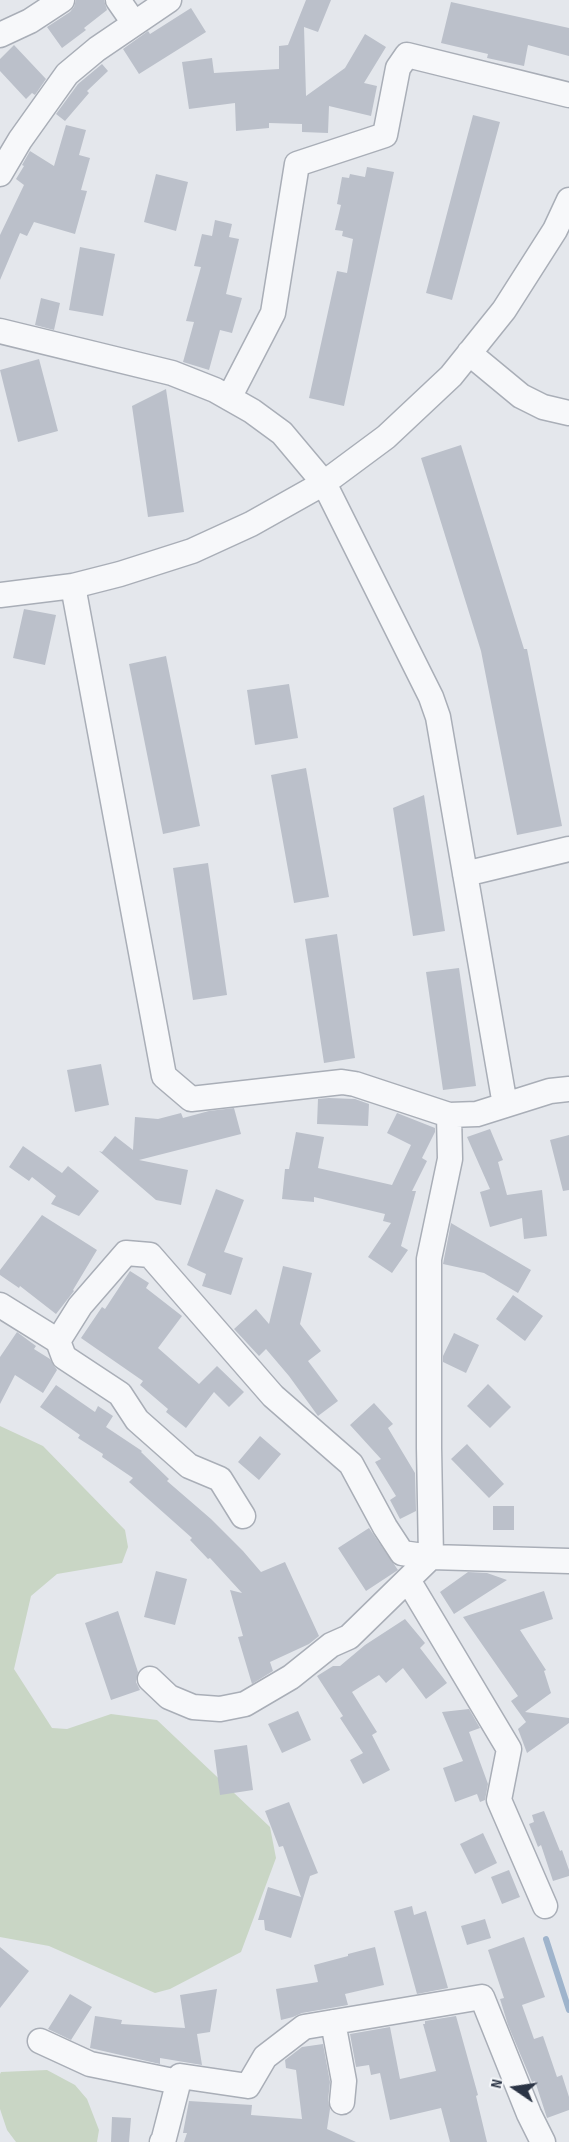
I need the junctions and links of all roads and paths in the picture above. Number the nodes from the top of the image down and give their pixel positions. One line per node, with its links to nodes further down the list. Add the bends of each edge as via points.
1 (62, 0): 5 (street)
2 (117, 0): 4 (street)
3 (168, 0): 4 (street)
4 (134, 23): 7 (street, via 67,74)
5 (0, 35)
6 (569, 94): 11 (street, via 407,55 398,69 385,135 297,164 273,313)
7 (0, 174)
8 (569, 200): 10 (street, via 555,230 504,310)
9 (0, 331): 11 (street, via 172,374)
10 (469, 353): 12 (street, via 521,396 543,407); 13 (street, via 451,376 386,437)
11 (229, 398): 13 (street, via 282,433)
12 (569, 413)
13 (324, 483): 14 (street, via 251,524 192,551); 17 (street, via 432,697)
14 (74, 586): 15 (street); 20 (street, via 164,1076 191,1099 342,1082)
15 (0, 595)
16 (569, 849): 17 (street)
17 (465, 874): 19 (street)
18 (569, 1089): 19 (street)
19 (506, 1105): 20 (street, via 477,1114)
20 (449, 1115): 24 (street, via 450,1159 429,1259)
21 (0, 1305): 22 (street)
22 (58, 1341): 23 (street, via 64,1357 120,1394 137,1420 189,1466 220,1479); 24 (street, via 80,1306 126,1253 150,1255 273,1396 351,1464 402,1553)
23 (243, 1516)
24 (431, 1557): 25 (street); 26 (street)
25 (569, 1561)
26 (408, 1581): 27 (street, via 349,1637 331,1645 291,1677 245,1704 220,1709 193,1707 169,1697); 28 (street, via 509,1749 500,1800)
27 (150, 1679)
28 (545, 1906)
29 (333, 2022): 31 (street, via 304,2027 265,2056 248,2086 180,2076); 32 (street, via 344,2081); 34 (street, via 482,1997)
30 (40, 2041): 31 (street, via 90,2064)
31 (178, 2082): 33 (street)
32 (342, 2102)
33 (162, 2142)
34 (543, 2142)

